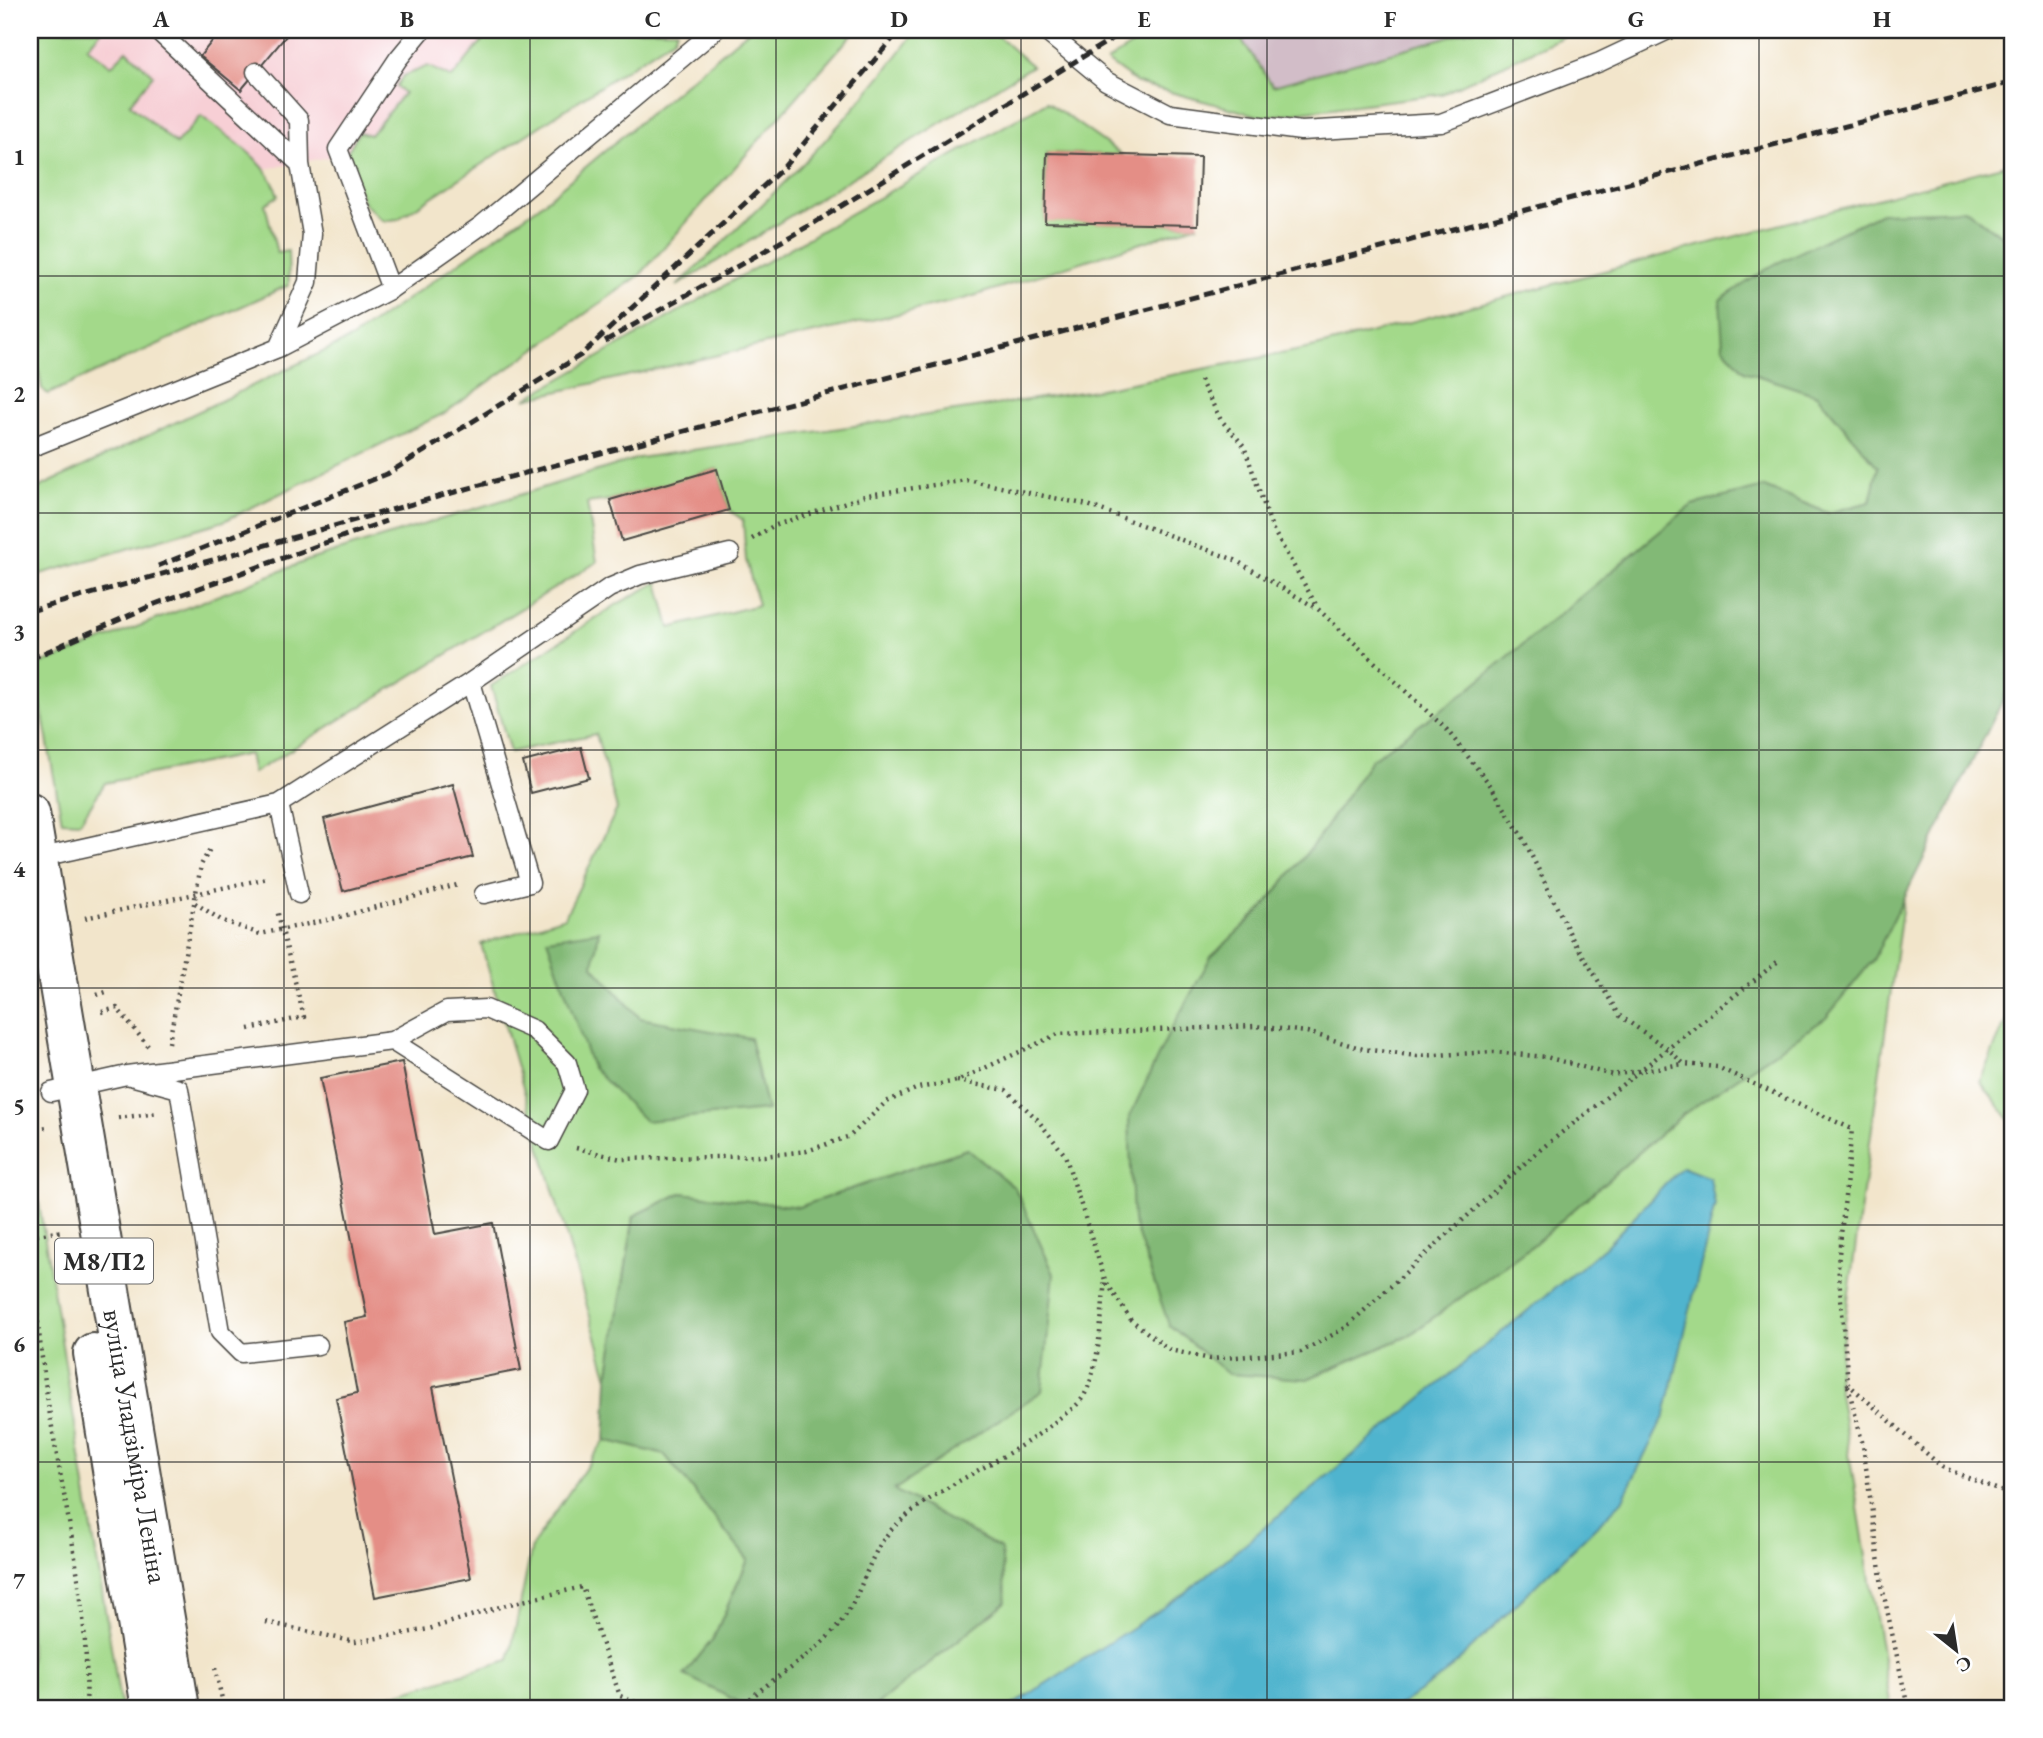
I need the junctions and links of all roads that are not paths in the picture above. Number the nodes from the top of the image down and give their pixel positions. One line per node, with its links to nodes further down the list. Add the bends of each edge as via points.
1 (157, 30): 7 (lane)
2 (422, 30): 8 (lane, via 338,149)
3 (715, 30): 8 (lane, via 482,225)
4 (1044, 30): 5 (lane, via 1106,81 1170,114 1301,131 1441,123 1600,62)
5 (1668, 30)
6 (256, 72): 7 (lane, via 299,120)
7 (300, 164): 9 (lane, via 312,234 309,282)
8 (391, 289): 9 (lane)
9 (278, 348): 10 (lane)
10 (30, 448)
11 (730, 552): 12 (lane, via 640,575 609,588)
12 (471, 682): 13 (lane); 17 (lane, via 530,884)
13 (279, 804): 15 (lane); 16 (lane)
14 (30, 813): 15 (main road, вуліца Уладзіміра Леніна / М8/П2)
15 (34, 859): 21 (main road, вуліца Уладзіміра Леніна / М8/П2)
16 (299, 894)
17 (484, 894)
18 (30, 971): 21 (main road, вуліца Уладзіміра Леніна / М8/П2)
19 (392, 1041): 19 (lane, via 549,1141 575,1090 567,1063 534,1030 486,1009 447,1011); 20 (lane)
20 (120, 1077): 21 (lane); 22 (lane, via 179,1089 220,1332 241,1353)
21 (63, 1089): 23 (main road, вуліца Уладзіміра Леніна / М8/П2, via 72,1230); 24 (main road, вуліца Уладзіміра Леніна / М8/П2)
22 (318, 1345)
23 (152, 1708)
24 (180, 1708)

